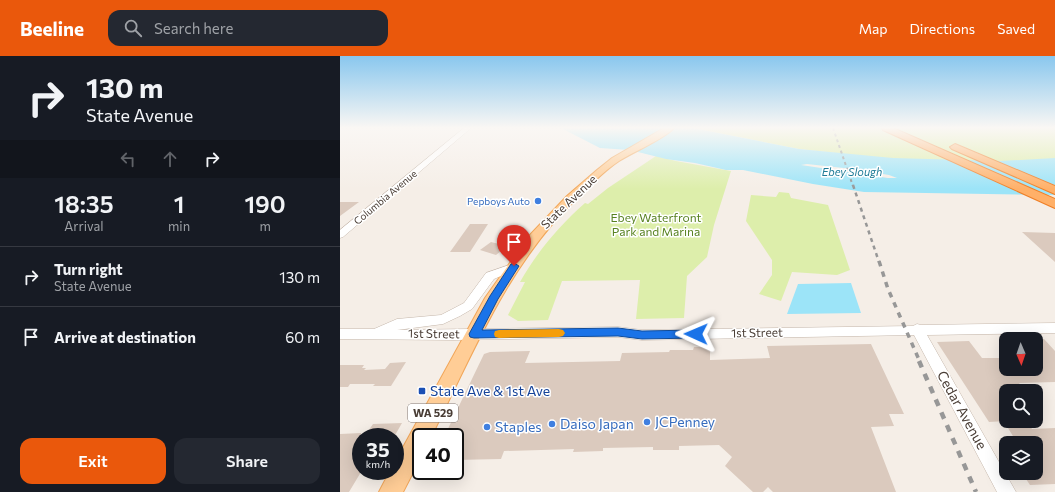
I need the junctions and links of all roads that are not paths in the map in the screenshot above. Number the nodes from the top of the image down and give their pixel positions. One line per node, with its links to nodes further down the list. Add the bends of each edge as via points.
1 (443, 148): 7 (street, Columbia Avenue)
2 (635, 148): 8 (main road, State Avenue / WA 529, via 615,160 571,198 533,239)
3 (931, 148): 6 (highway)
4 (958, 148): 5 (highway)
5 (1055, 190)
6 (1055, 204)
7 (340, 236)
8 (514, 266): 11 (street, via 490,276 468,306 456,313 427,322 397,324); 13 (main road, State Avenue / WA 529)
9 (1055, 328): 10 (street, 1st Street)
10 (917, 329): 13 (street, 1st Street, via 642,335 618,332); 15 (street, Cedar Avenue)
11 (378, 333): 12 (street, 1st Street); 13 (street, 1st Street)
12 (340, 334)
13 (474, 334): 14 (main road, State Avenue / WA 529)
14 (391, 492)
15 (1007, 492)

